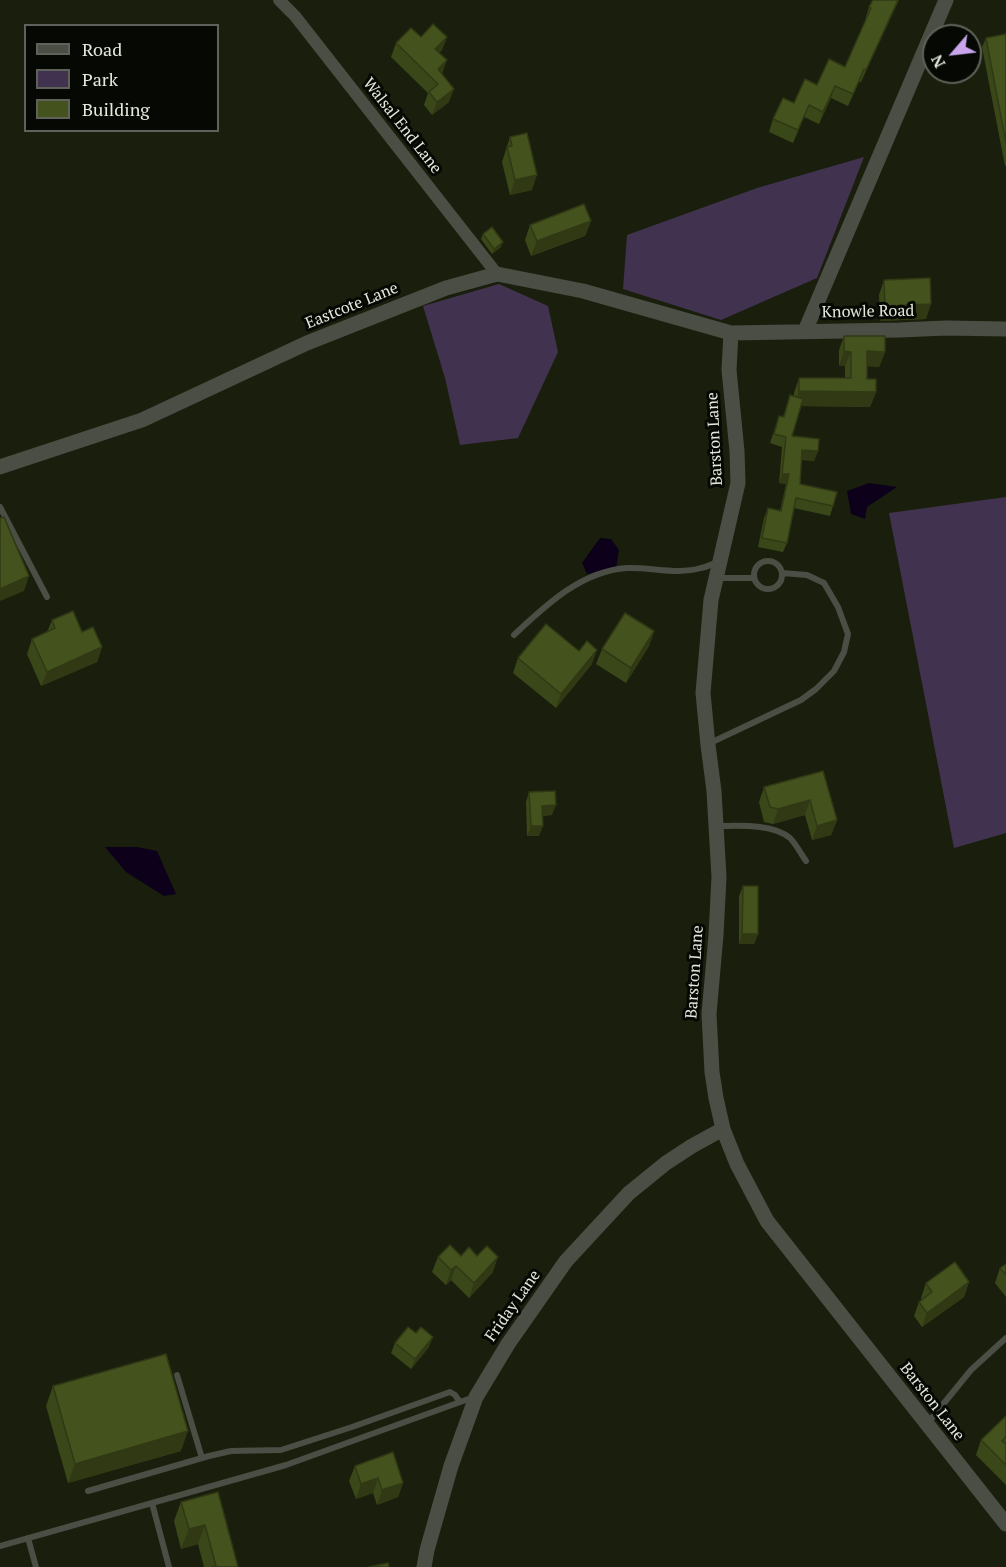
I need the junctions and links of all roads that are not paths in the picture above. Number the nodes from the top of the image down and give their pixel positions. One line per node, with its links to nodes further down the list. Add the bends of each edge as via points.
1 (279, 0): 3 (street, Walsal End Lane)
2 (946, 0): 5 (street)
3 (497, 274): 6 (street, Eastcote Lane, via 583,291); 7 (street, Eastcote Lane, via 446,288 307,343 142,420)
4 (1006, 329): 5 (street, Knowle Road)
5 (805, 331): 6 (street, Knowle Road)
6 (731, 333): 9 (street, Barston Lane, via 729,370 738,483)
7 (0, 467)
8 (0, 507): 13 (lane)
9 (719, 561): 11 (street, Barston Lane); 14 (lane, via 700,569 627,568 592,577 554,599)
10 (782, 573): 12 (lane, via 779,582 768,589 759,586); 12 (lane, via 778,565 765,561 755,569); 15 (lane, via 807,575 824,583 848,634 844,652 834,670 801,700)
11 (715, 578): 12 (lane); 15 (street, Barston Lane, via 704,693)
12 (754, 578)
13 (47, 597)
14 (514, 635)
15 (708, 745): 16 (street, Barston Lane)
16 (716, 826): 17 (lane, via 781,832 791,839); 18 (street, Barston Lane, via 719,877 709,1014 712,1072)
17 (806, 861)
18 (723, 1129): 21 (street, Friday Lane, via 666,1163 629,1193 566,1261); 23 (street, Barston Lane, via 766,1221)
19 (1006, 1338): 23 (lane, via 971,1370)
20 (177, 1375): 24 (lane)
21 (476, 1397): 22 (lane); 32 (street, Friday Lane, via 451,1466)
22 (460, 1402): 24 (lane, via 450,1392 281,1450 231,1451); 26 (lane, via 286,1465)
23 (926, 1424): 27 (street, Barston Lane)
24 (202, 1458): 25 (lane)
25 (88, 1491)
26 (152, 1503): 28 (lane); 31 (lane)
27 (1006, 1524)
28 (28, 1538): 29 (lane); 30 (lane)
29 (0, 1546)
30 (36, 1567)
31 (169, 1567)
32 (424, 1567)

